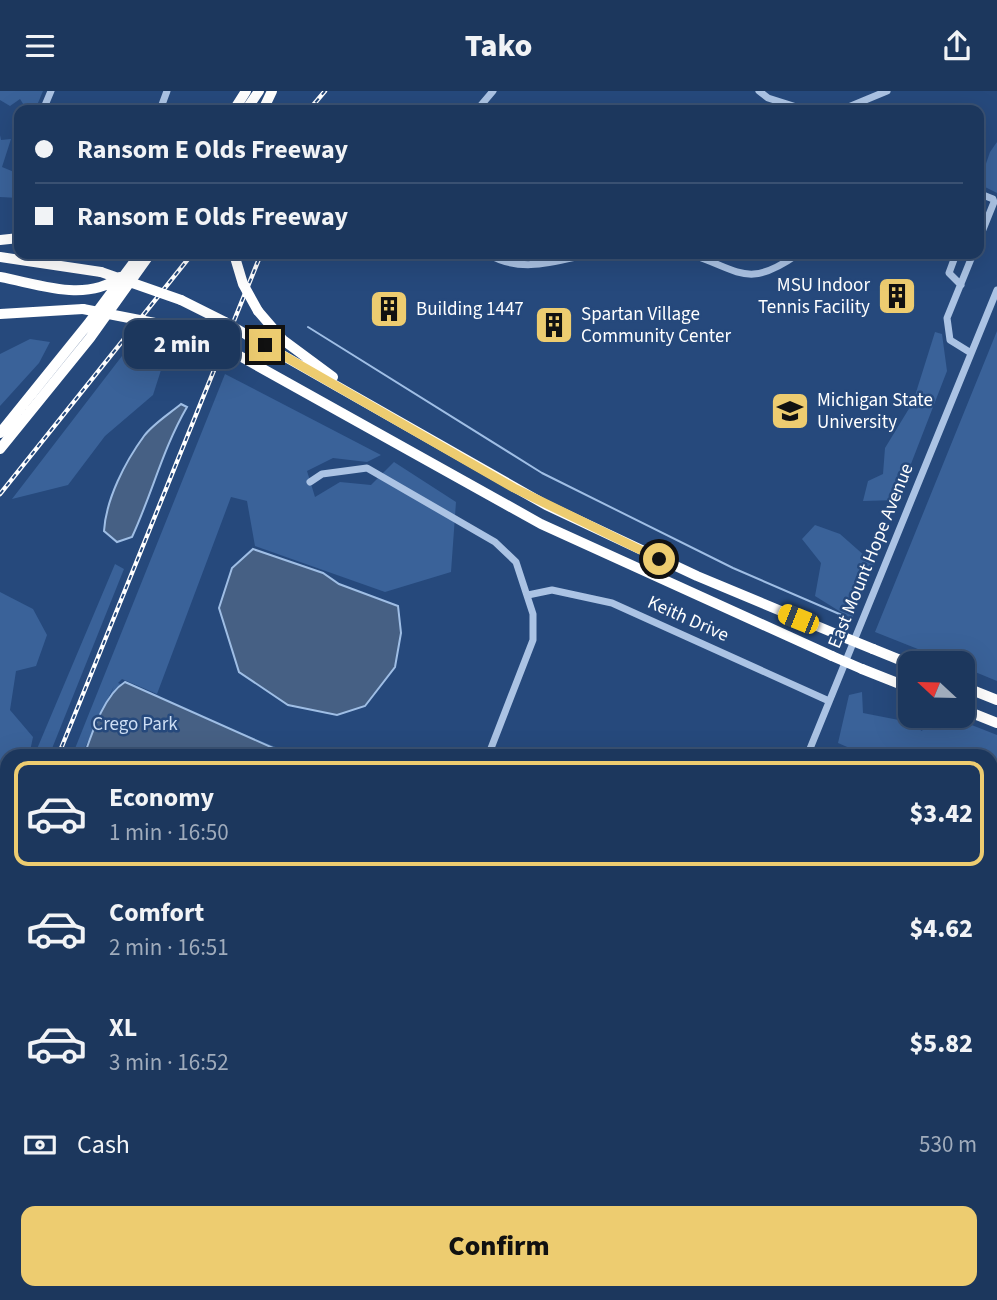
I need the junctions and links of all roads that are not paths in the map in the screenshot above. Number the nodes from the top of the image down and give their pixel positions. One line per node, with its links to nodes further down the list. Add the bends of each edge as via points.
1 (493, 91): 5 (street)
2 (759, 91): 6 (street)
3 (887, 91): 4 (street)
4 (863, 101): 7 (street); 8 (street)
5 (481, 105)
6 (790, 105)
7 (849, 105)
8 (864, 105)
9 (984, 195): 10 (street, via 994,202)
10 (984, 227)
11 (0, 257): 29 (highway, bridge, via 101,272 181,300)
12 (136, 259): 21 (highway)
13 (146, 259): 31 (highway, via 90,338)
14 (236, 259): 29 (highway, bridge, via 258,311 290,346)
15 (499, 259): 16 (street, via 529,265)
16 (562, 259)
17 (701, 259): 18 (street, via 733,273 751,274 773,270)
18 (790, 259)
19 (954, 259): 23 (street, via 949,273)
20 (971, 259): 23 (street)
21 (132, 265): 22 (highway, via 108,285 85,291); 30 (highway)
22 (0, 277)
23 (961, 285): 28 (street, via 946,329 950,340)
24 (997, 290): 28 (street, East Mount Hope Avenue)
25 (0, 307): 26 (highway)
26 (83, 309): 27 (highway); 35 (highway, bridge, via 160,324 213,343 541,524)
27 (0, 314)
28 (971, 353): 38 (street, East Mount Hope Avenue)
29 (377, 410): 34 (highway, bridge, via 582,523)
30 (0, 433)
31 (0, 449)
32 (310, 482): 33 (street, via 347,468 377,472 501,547 516,562)
33 (528, 595): 38 (street, Keith Drive, via 552,590 612,603); 41 (street, via 533,640)
34 (898, 659)
35 (898, 683)
36 (975, 691): 37 (highway)
37 (997, 700)
38 (829, 701): 42 (street, East Mount Hope Avenue)
39 (975, 714): 40 (highway)
40 (997, 723)
41 (491, 749)
42 (810, 749)

